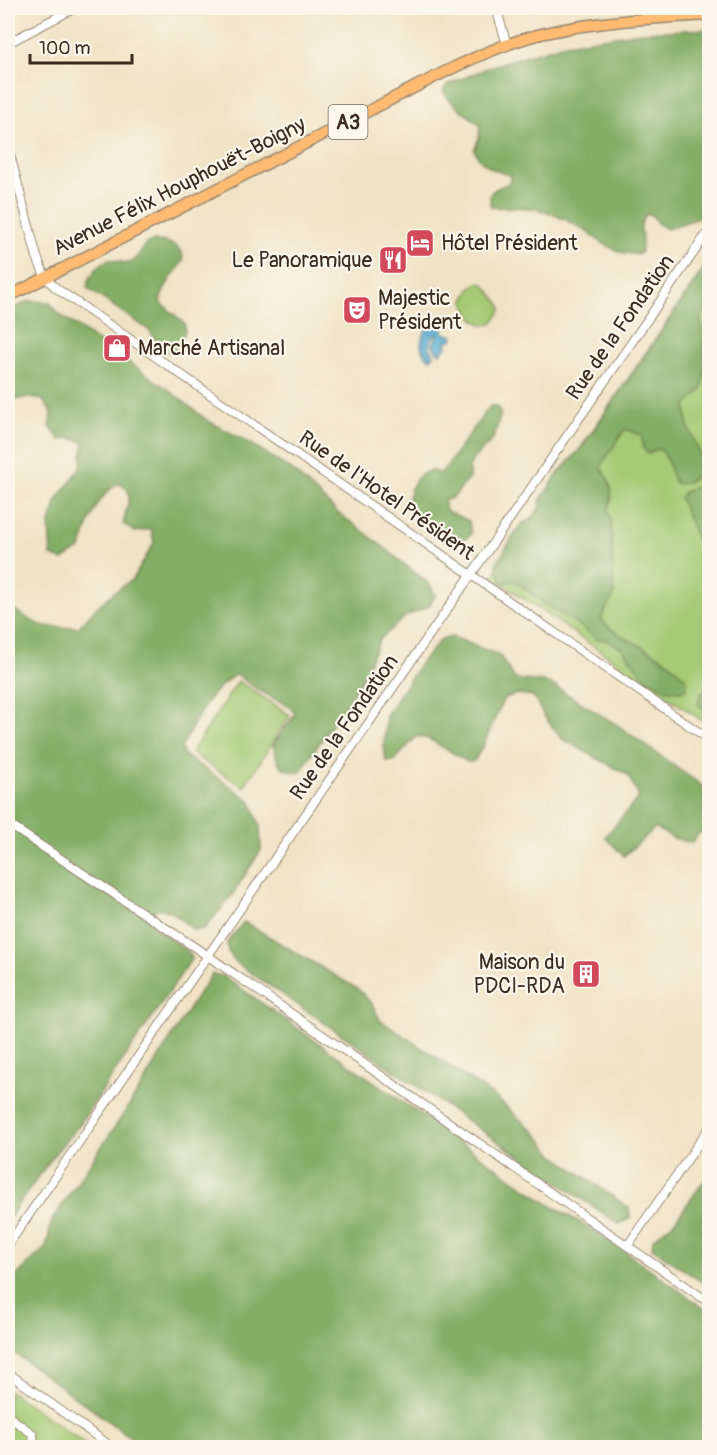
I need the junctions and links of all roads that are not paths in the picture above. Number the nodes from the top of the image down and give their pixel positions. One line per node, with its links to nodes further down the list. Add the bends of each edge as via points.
1 (75, 8): 4 (street)
2 (496, 8): 5 (street)
3 (710, 15): 5 (highway, Avenue Félix Houphouët-Boigny / A3, via 576,28)
4 (8, 43)
5 (507, 45): 8 (highway, Avenue Félix Houphouët-Boigny / A3, via 428,80)
6 (8, 147): 8 (street)
7 (710, 229): 10 (street, Rue de la Fondation)
8 (45, 277): 9 (highway, Avenue Félix Houphouët-Boigny / A3); 10 (street, Rue de l'Hotel Président)
9 (9, 295)
10 (471, 575): 11 (street, Rue de l'Hotel Président); 13 (street, Rue de la Fondation)
11 (710, 740)
12 (8, 824): 13 (street)
13 (208, 956): 15 (street, Rue de la Fondation); 16 (street)
14 (710, 1127): 16 (street)
15 (8, 1245)
16 (628, 1245): 17 (street)
17 (710, 1303)
18 (8, 1373): 21 (street)
19 (8, 1416): 20 (street, via 33,1434)
20 (34, 1448)
21 (113, 1448)

